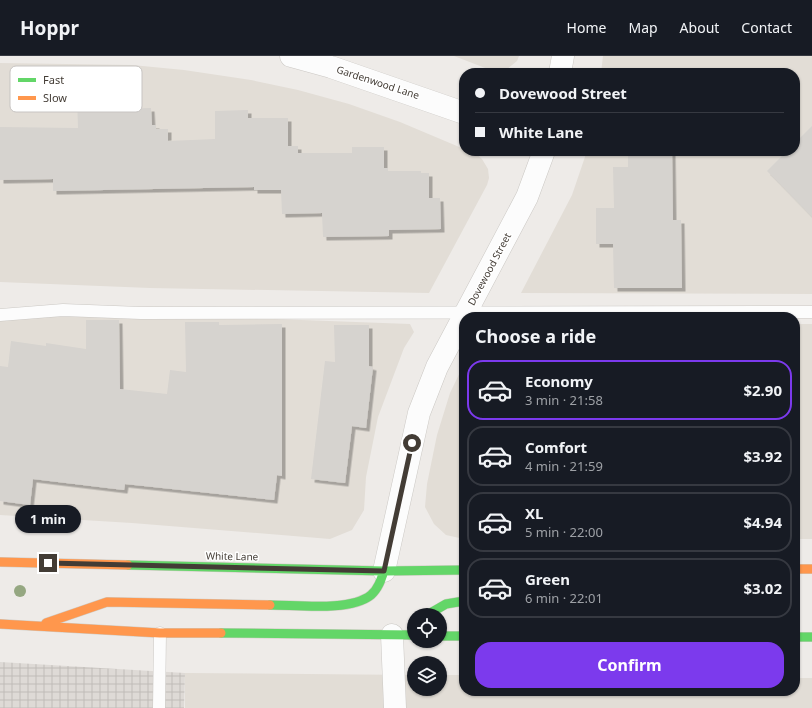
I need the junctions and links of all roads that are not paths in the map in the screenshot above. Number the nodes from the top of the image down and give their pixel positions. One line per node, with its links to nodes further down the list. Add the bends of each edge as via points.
1 (291, 56): 4 (street, Gardenwood Lane, via 331,67)
2 (563, 56): 3 (street)
3 (561, 68)
4 (459, 111)
5 (542, 156): 7 (street, Dovewood Street, via 527,197)
6 (459, 312): 10 (lane, via 141,313 63,310)
7 (466, 312)
8 (800, 312): 9 (lane)
9 (812, 312)
10 (0, 315)
11 (459, 325): 16 (street, Dovewood Street, via 437,366 419,413)
12 (0, 562): 16 (main road, White Lane)
13 (800, 569): 14 (main road)
14 (812, 569)
15 (459, 570): 16 (main road, White Lane)
16 (384, 571): 20 (main road, via 379,587 365,601 346,606 107,602)
17 (459, 602): 18 (main road)
18 (439, 608)
19 (0, 624): 20 (main road)
20 (38, 626): 22 (main road)
21 (400, 631): 22 (main road); 23 (main road); 29 (street)
22 (160, 633): 28 (lane)
23 (407, 634)
24 (447, 636): 25 (main road)
25 (459, 636)
26 (800, 637): 27 (main road)
27 (812, 637)
28 (159, 708)
29 (395, 708)

